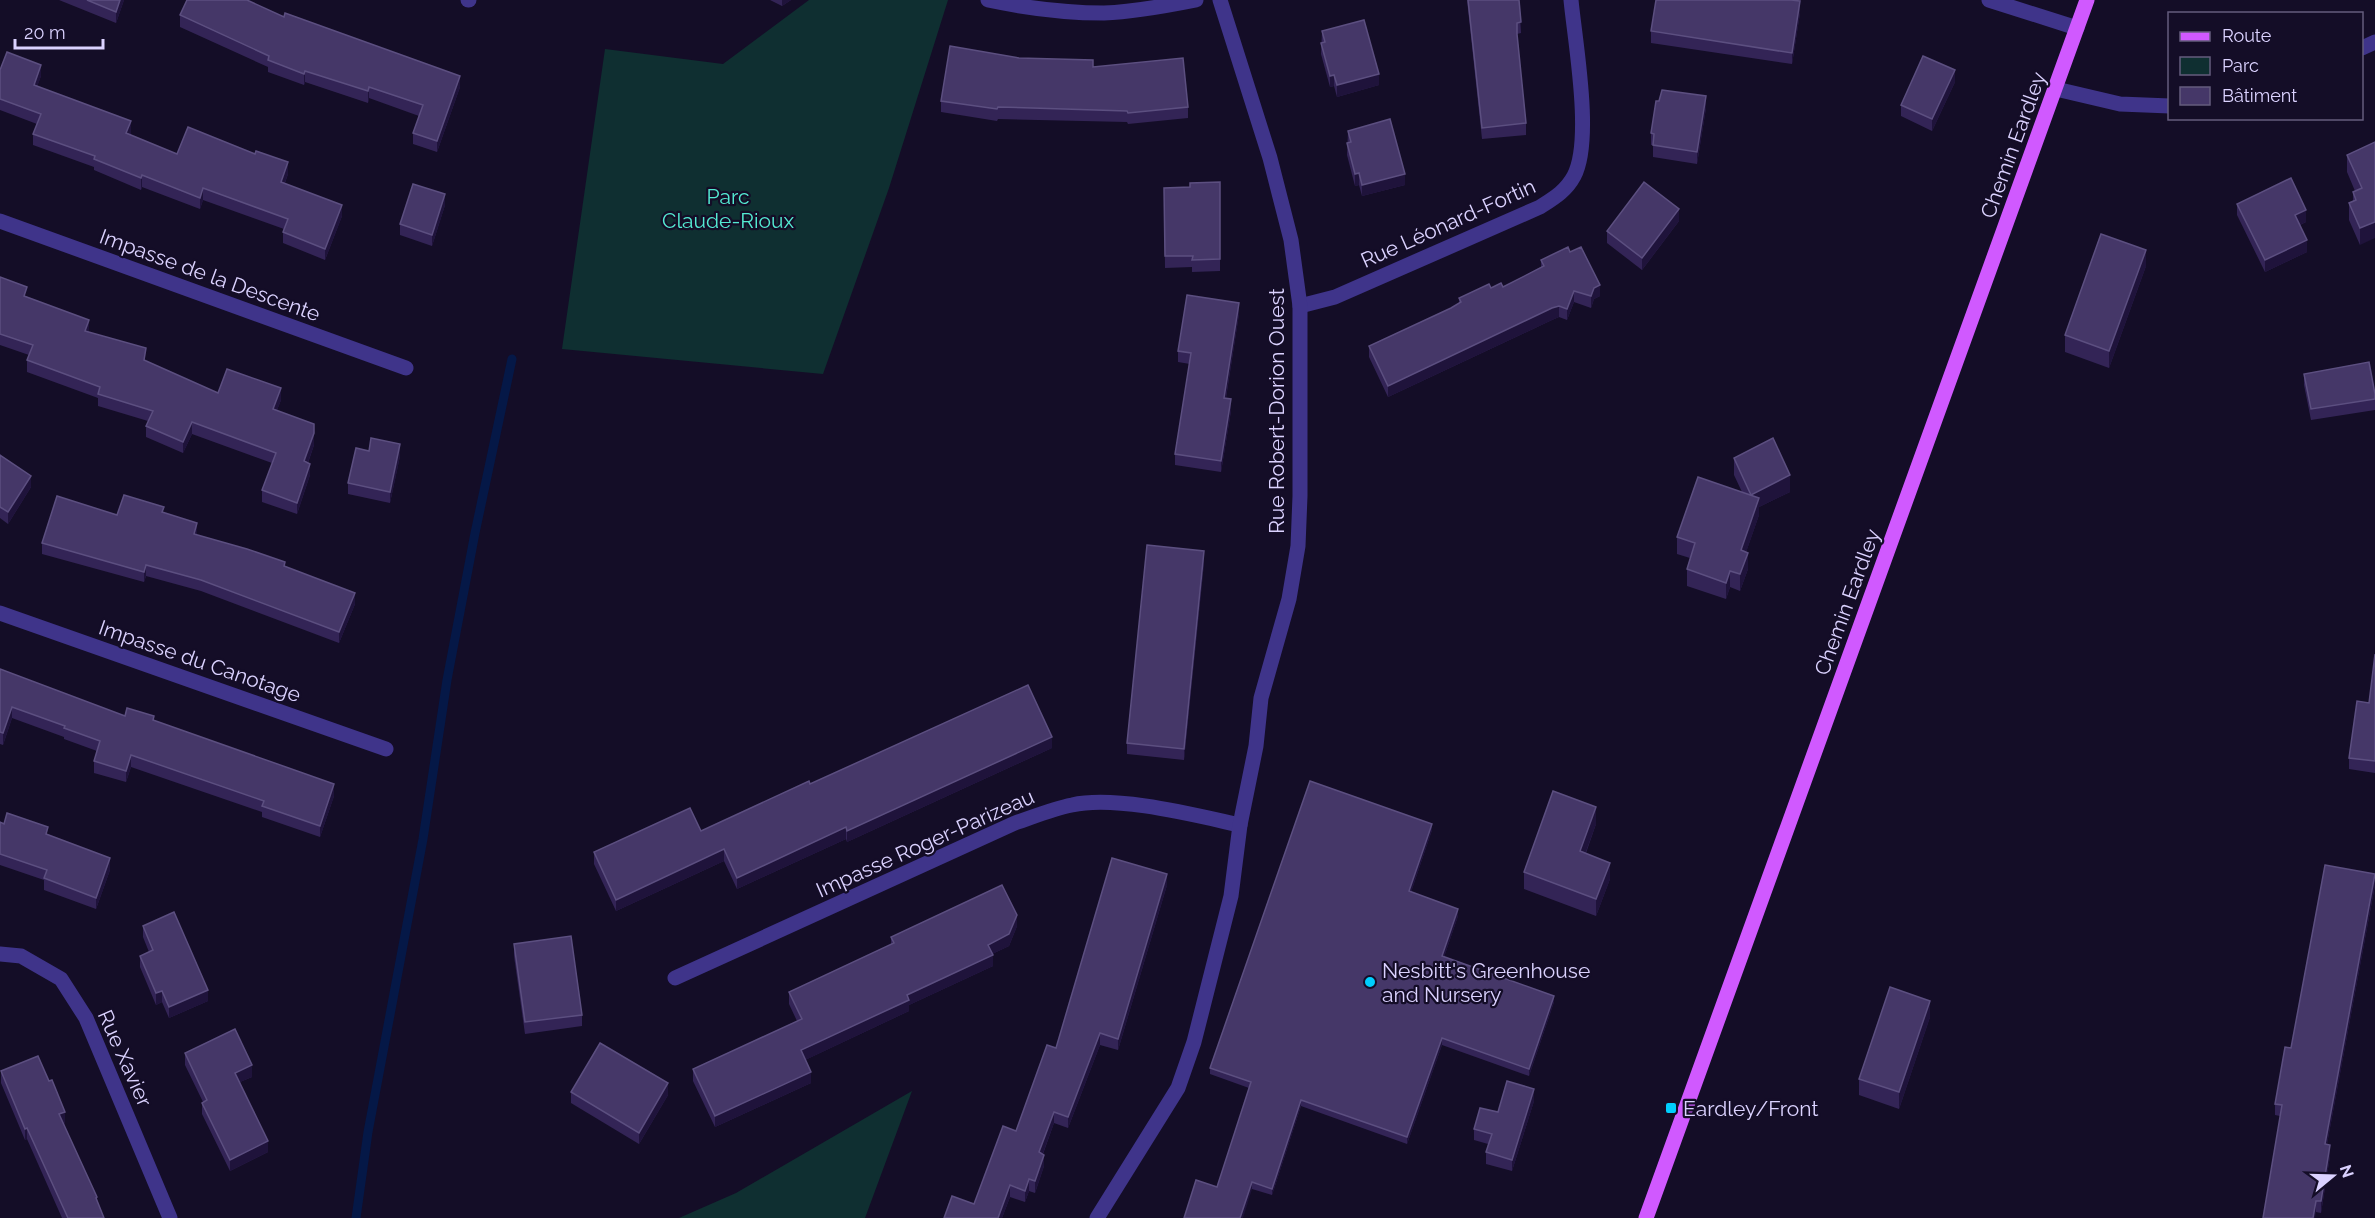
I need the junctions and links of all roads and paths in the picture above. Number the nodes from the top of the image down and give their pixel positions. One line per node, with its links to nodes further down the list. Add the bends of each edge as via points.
1 (988, 0): 2 (street, via 1053,11 1105,13)
2 (1196, 0)
3 (1220, 0): 11 (street, Rue Robert-Dorion Ouest, via 1270,158 1291,240)
4 (1571, 0): 11 (street, Rue Léonard-Fortin, via 1583,123 1582,152 1574,175 1562,192 1540,207 1335,297)
5 (1989, 0): 7 (street)
6 (2087, 0): 7 (main road, Chemin Eardley)
7 (2077, 28): 8 (main road, Chemin Eardley)
8 (2056, 89): 9 (street, via 2120,105); 20 (main road, Chemin Eardley)
9 (2168, 106)
10 (0, 221): 12 (street, Impasse de la Descente)
11 (1300, 306): 15 (street, Rue Robert-Dorion Ouest, via 1298,546 1289,599 1261,698)
12 (406, 368)
13 (0, 613): 14 (street, Impasse du Canotage)
14 (386, 749)
15 (1240, 825): 17 (street, Impasse Roger-Parizeau, via 1113,803 1073,804 1015,823); 19 (street, Rue Robert-Dorion Ouest, via 1231,896 1194,1042 1178,1088)
16 (0, 954): 18 (street, Rue Xavier, via 21,956 61,980 86,1018)
17 (675, 978)
18 (170, 1218)
19 (1096, 1218)
20 (1646, 1218)

